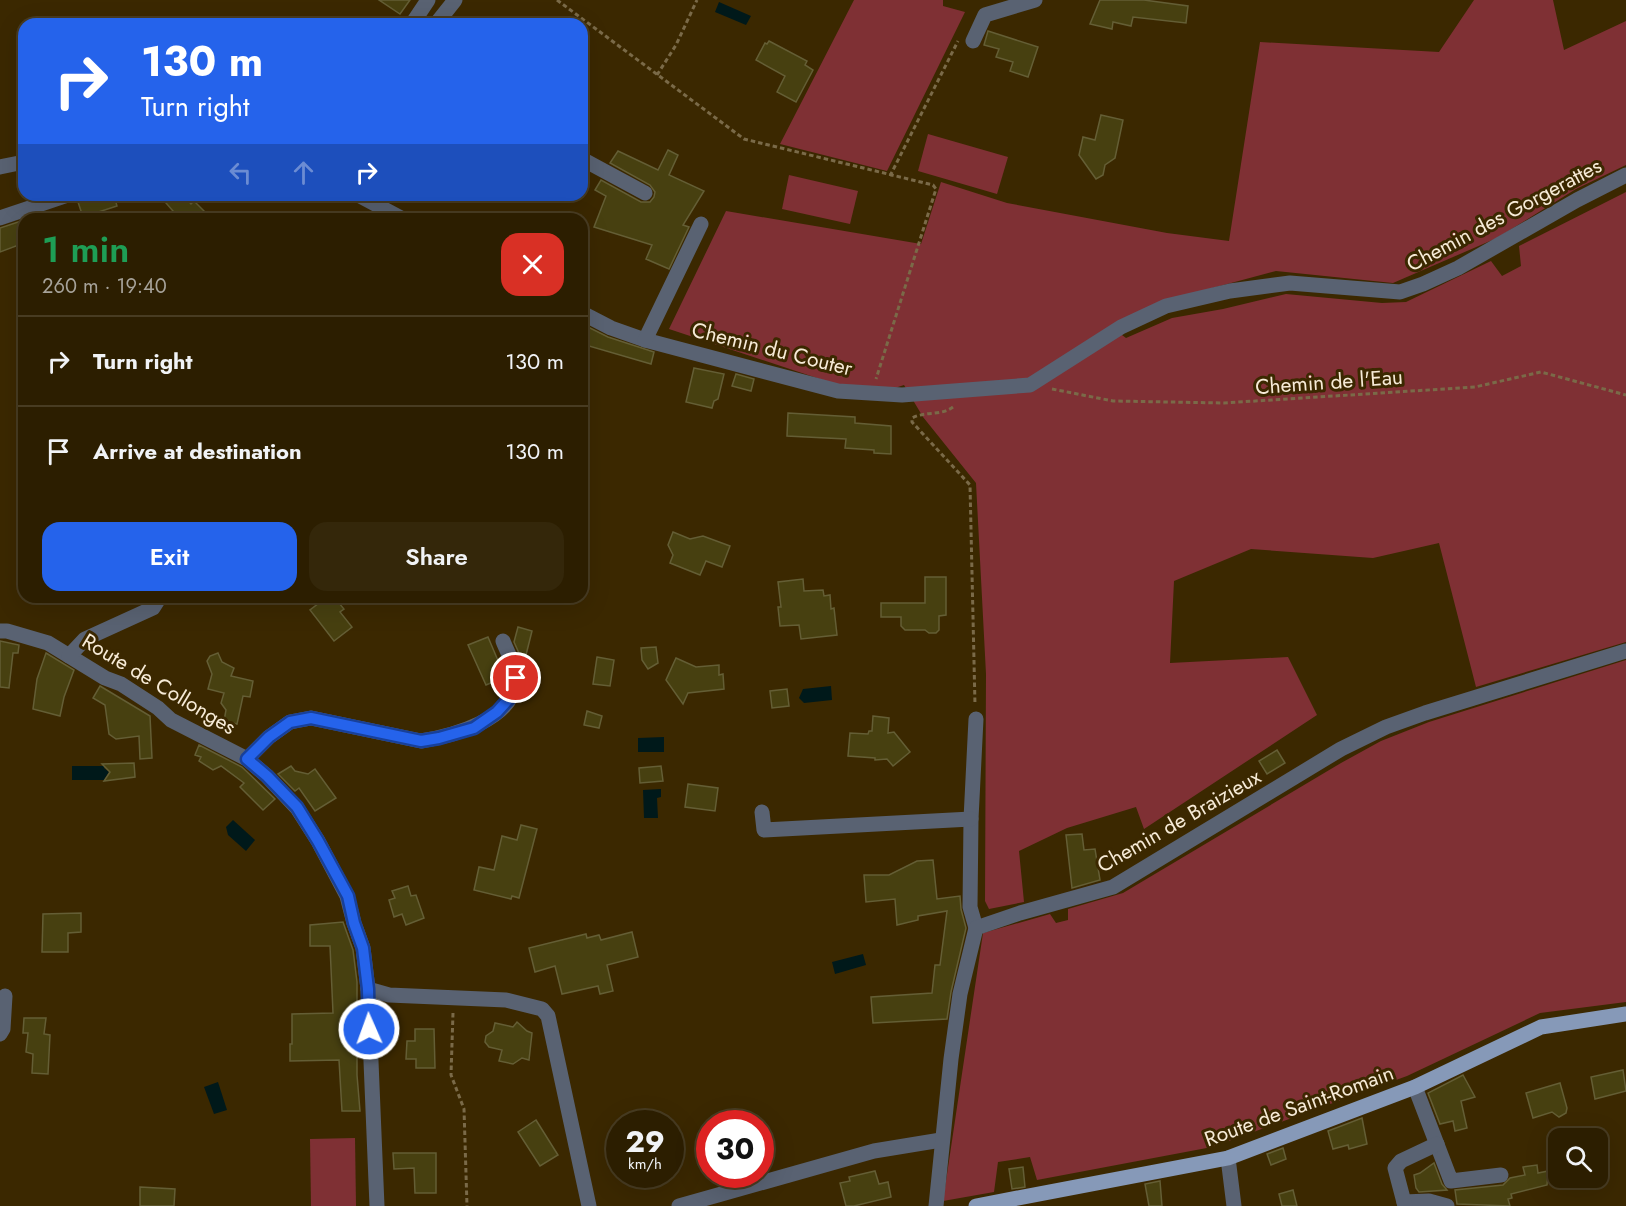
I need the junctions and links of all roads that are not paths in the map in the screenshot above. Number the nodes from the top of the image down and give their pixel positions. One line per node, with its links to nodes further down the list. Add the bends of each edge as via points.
1 (428, 0): 4 (street)
2 (455, 0): 5 (street)
3 (1035, 0): 6 (street, via 985,15)
4 (416, 18)
5 (441, 18)
6 (965, 41)
7 (588, 162): 11 (street)
8 (18, 163): 9 (street)
9 (0, 167)
10 (1626, 175): 19 (street, Chemin des Gorgerattes, via 1423,284 1400,292 1290,283 1230,291 1166,306 1121,327)
11 (645, 194)
12 (50, 201): 15 (street)
13 (370, 201): 14 (street)
14 (392, 213)
15 (0, 218)
16 (701, 224): 18 (street)
17 (588, 316): 18 (street, Chemin du Couter)
18 (645, 340): 19 (street, Chemin du Couter, via 838,391 902,395)
19 (1030, 385)
20 (156, 603): 24 (street, via 86,639)
21 (0, 631): 24 (street, Route de Collonges, via 48,644)
22 (503, 641): 26 (street, via 514,666 514,693 497,712 474,728 421,741 311,718 290,722)
23 (1626, 651): 29 (street, Chemin de Braizieux, via 1386,727 1341,749 1113,887)
24 (69, 656): 26 (street, Route de Collonges, via 121,684 171,720)
25 (976, 719): 28 (street)
26 (247, 759): 30 (street, Route de Collonges, via 297,807 348,896 363,948)
27 (762, 812): 28 (street, via 764,830)
28 (970, 819): 29 (street, via 970,907)
29 (976, 928): 35 (street, via 960,994)
30 (368, 989): 40 (street, Route de Collonges); 41 (street, via 388,994 506,1000 542,1009 548,1016)
31 (6, 996): 33 (street)
32 (1626, 1014): 34 (main road, Route de Saint-Romain, via 1541,1027)
33 (0, 1034)
34 (1416, 1087): 36 (street); 37 (main road, Route de Saint-Romain)
35 (941, 1140): 42 (street, via 874,1150); 43 (street)
36 (1437, 1144): 38 (street, via 1451,1181); 39 (street, via 1401,1161 1395,1168)
37 (1228, 1158): 44 (main road, Route de Saint-Romain); 45 (street)
38 (1501, 1175)
39 (1405, 1204): 46 (street, via 1429,1201)
40 (377, 1206)
41 (589, 1206)
42 (679, 1206)
43 (936, 1206)
44 (976, 1206)
45 (1234, 1206)
46 (1447, 1206)

